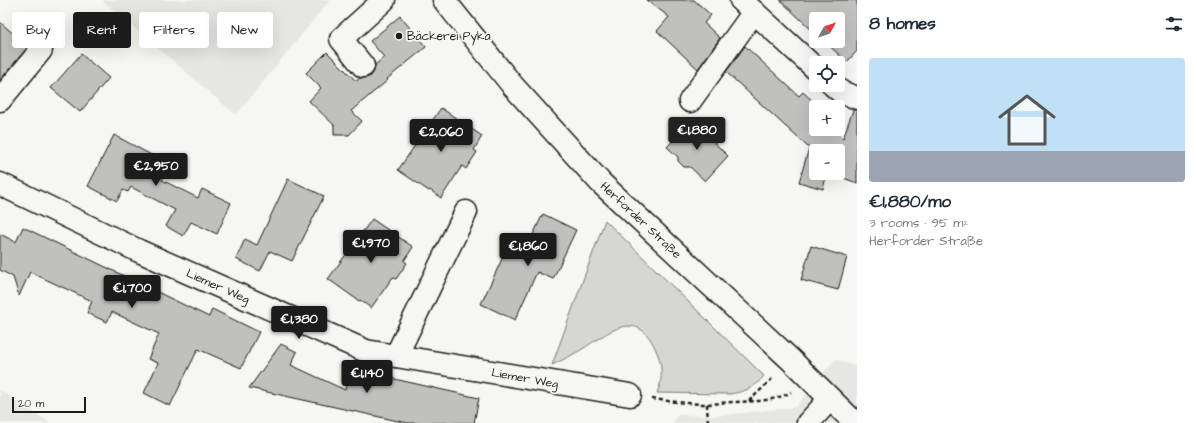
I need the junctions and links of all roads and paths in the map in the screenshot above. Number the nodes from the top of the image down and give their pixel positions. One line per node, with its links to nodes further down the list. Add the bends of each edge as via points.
1 (384, 0): 6 (street, via 341,39)
2 (444, 0): 14 (street, Herforder Straße, via 513,86 601,183)
3 (748, 6): 5 (street); 10 (street)
4 (41, 50): 9 (street)
5 (809, 63)
6 (363, 66)
7 (841, 92): 8 (street)
8 (857, 98)
9 (0, 100)
10 (690, 101)
11 (0, 184): 13 (street, Liemer Weg, via 139,251 366,351)
12 (466, 212): 13 (street)
13 (396, 356): 16 (street, Liemer Weg)
14 (791, 360): 15 (street, Herforder Straße); 18 (path)
15 (813, 381): 17 (street, Herforder Straße); 18 (path, via 785,396)
16 (630, 395): 19 (path)
17 (830, 399): 21 (street); 22 (street, Herforder Straße)
18 (749, 402): 19 (path)
19 (707, 404): 20 (path)
20 (708, 423)
21 (808, 423)
22 (855, 423)

